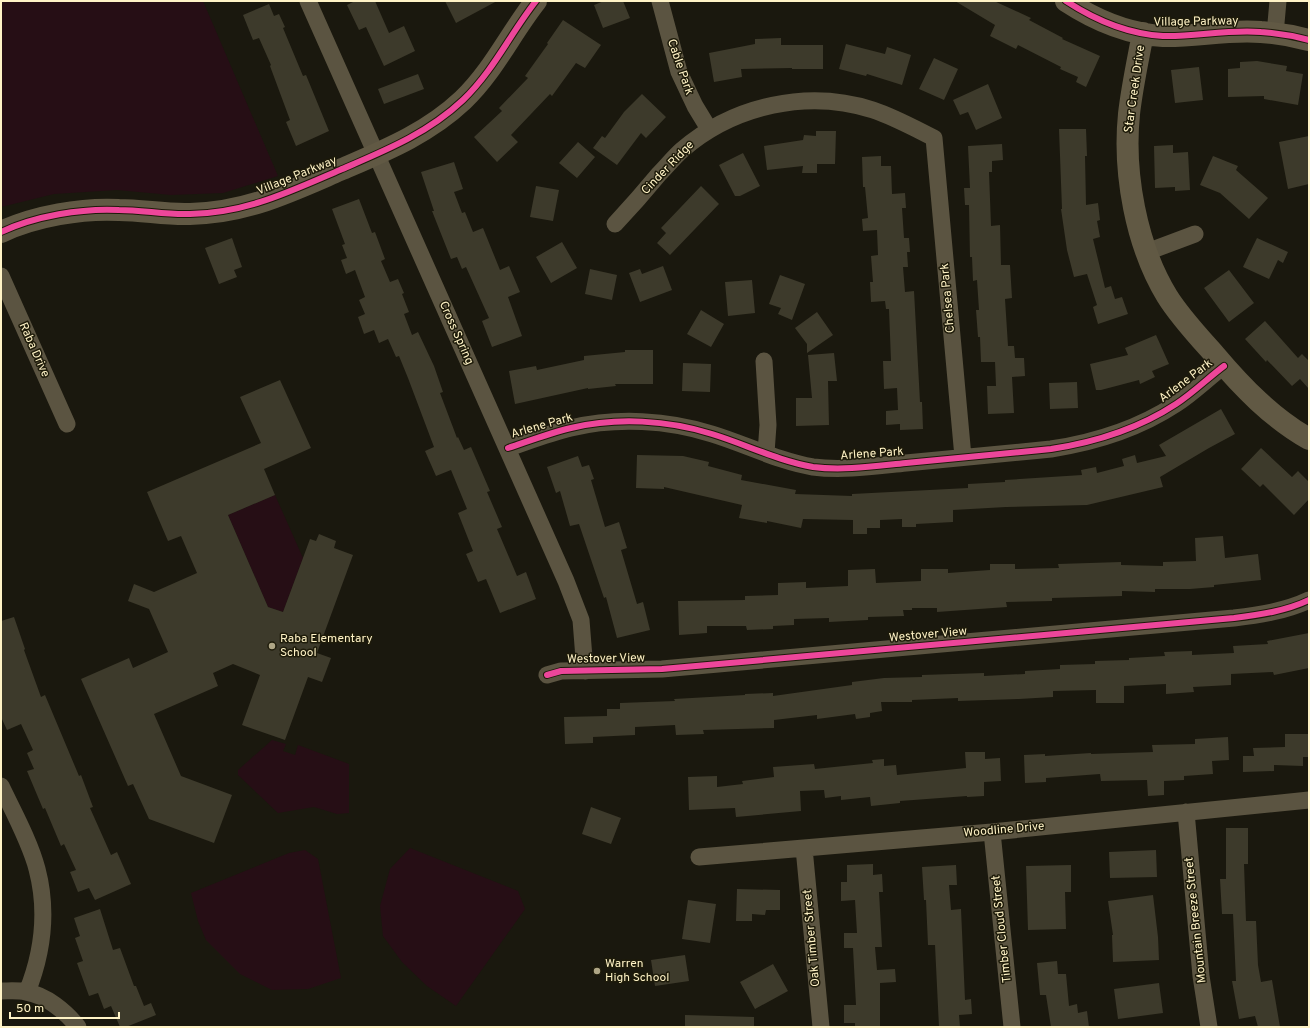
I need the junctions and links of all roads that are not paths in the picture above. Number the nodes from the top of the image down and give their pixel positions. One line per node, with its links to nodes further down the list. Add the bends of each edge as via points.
1 (308, 1): 11 (street, Cross Spring)
2 (536, 1): 11 (street, Village Parkway, via 499,58 463,100 419,134)
3 (660, 1): 9 (street, Cable Park, via 679,72 694,106)
4 (1066, 1): 6 (street, Village Parkway, via 1109,24)
5 (1278, 1): 7 (street)
6 (1143, 33): 7 (street, Village Parkway, via 1162,36 1261,32); 15 (street, Star Creek Drive, via 1129,116 1128,150 1131,185)
7 (1275, 34): 8 (street, Village Parkway)
8 (1309, 40)
9 (710, 129): 10 (street, Cinder Ridge, via 757,109 790,102 811,101 839,103 873,110); 12 (street, Cinder Ridge, via 680,151)
10 (934, 138): 23 (street, Chelsea Park)
11 (376, 155): 13 (street, Village Parkway, via 284,195 231,210 203,214 91,210 39,219); 21 (street, Cross Spring)
12 (615, 224)
13 (1, 232)
14 (1195, 234): 15 (street)
15 (1146, 252): 18 (street, Star Creek Drive, via 1167,296)
16 (1, 276): 19 (street, Raba Drive)
17 (764, 361): 22 (street, via 768,425)
18 (1224, 366): 20 (street, Star Creek Drive, via 1253,397); 23 (street, Arlene Park, via 1178,403 1154,418 1116,434 1076,445)
19 (67, 424)
20 (1309, 439)
21 (508, 448): 22 (street, Arlene Park, via 571,428 598,423 640,422 692,428); 25 (street, Cross Spring, via 581,620)
22 (766, 453): 23 (street, Arlene Park, via 813,467 837,468)
23 (963, 458)
24 (1309, 600): 25 (street, Westover View, via 1263,614 1234,618 662,670)
25 (585, 671): 26 (street, Westover View, via 561,671)
26 (547, 675)
27 (1, 786): 34 (street, via 35,862 42,893 42,942 36,971)
28 (1309, 800): 29 (street, Woodline Drive)
29 (1186, 812): 30 (street, Woodline Drive); 38 (street, Mountain Breeze Street)
30 (992, 832): 31 (street, Woodline Drive); 37 (street, Timber Cloud Street)
31 (804, 848): 32 (street, Woodline Drive); 36 (street, Oak Timber Street)
32 (698, 857)
33 (1, 991): 34 (street)
34 (28, 992): 35 (street, via 44,998 66,1014)
35 (78, 1027)
36 (821, 1027)
37 (1012, 1027)
38 (1208, 1027)

